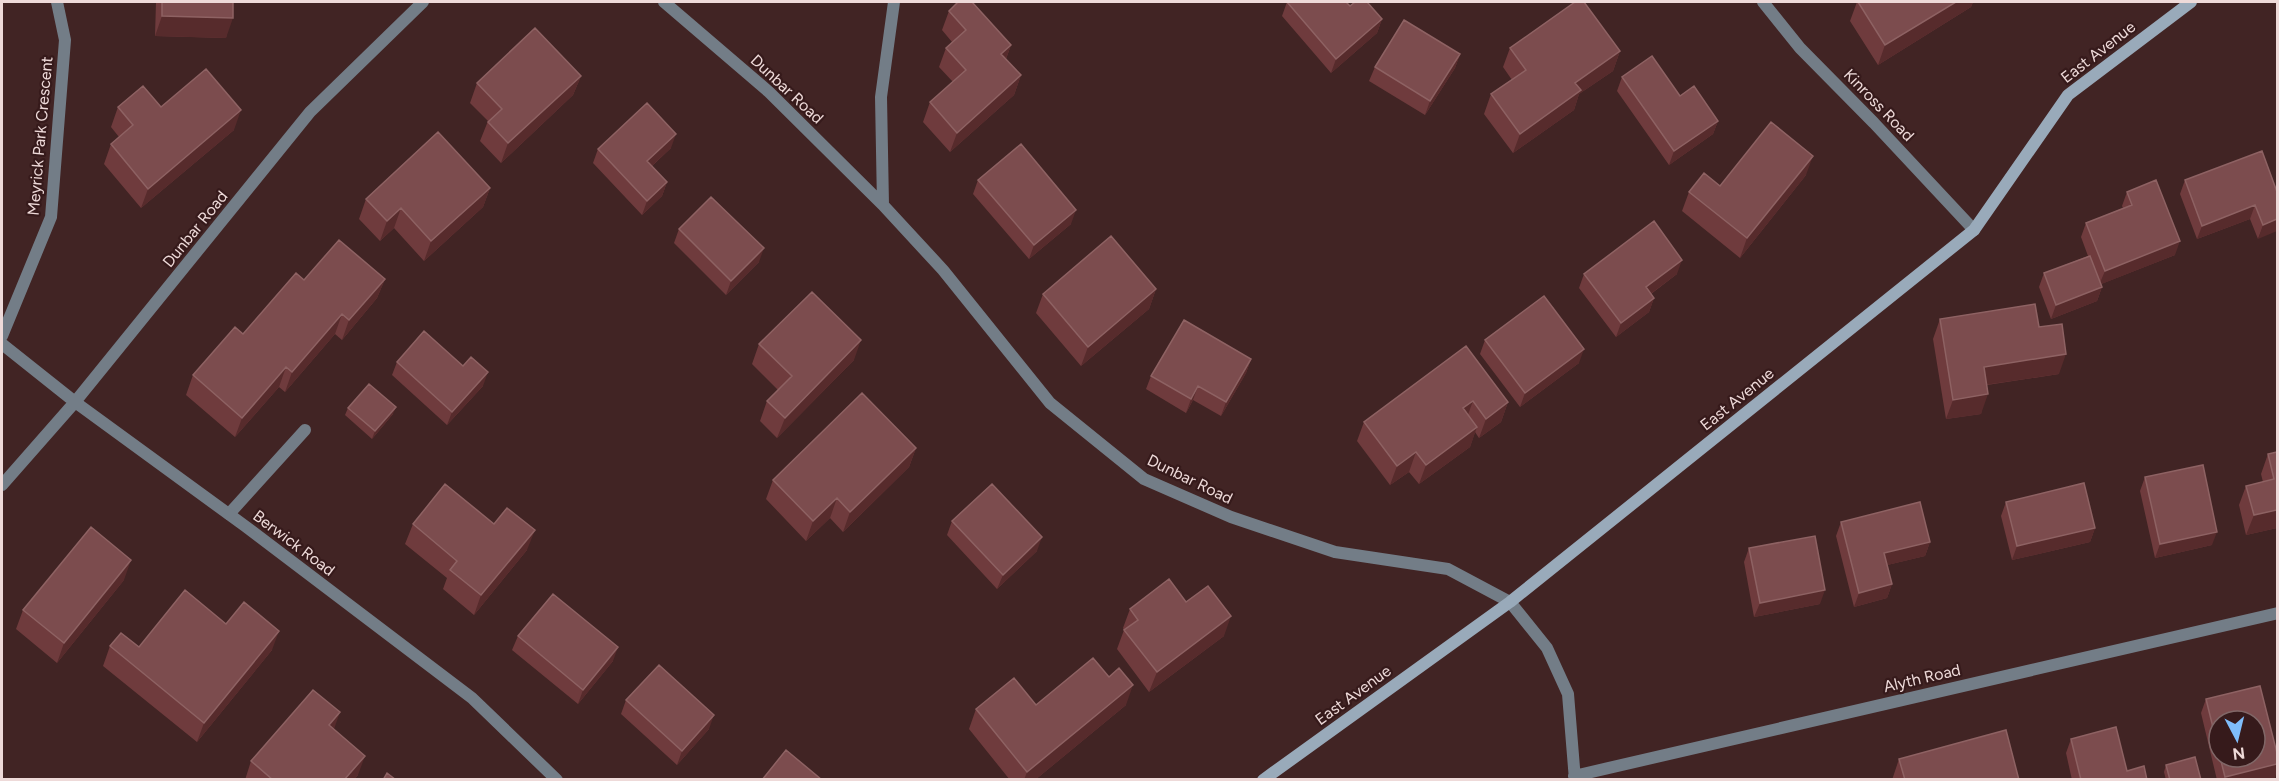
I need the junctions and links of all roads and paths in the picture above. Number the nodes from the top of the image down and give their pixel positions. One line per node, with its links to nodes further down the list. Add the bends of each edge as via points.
1 (57, 2): 9 (street, Meyrick Park Crescent, via 65,40 51,217)
2 (423, 2): 11 (street, Dunbar Road, via 310,112)
3 (664, 2): 7 (street, Dunbar Road, via 769,92)
4 (894, 2): 7 (street, via 881,97)
5 (1763, 2): 8 (street, Kinross Road, via 1800,48)
6 (2191, 2): 8 (street, East Avenue, via 2068,95)
7 (883, 205): 15 (street, Dunbar Road, via 943,270 1050,403 1144,479 1231,517 1335,552 1448,569)
8 (1974, 230): 15 (street, East Avenue)
9 (2, 336)
10 (2, 344): 11 (street, Berwick Road)
11 (75, 402): 13 (street, Dunbar Road); 14 (street, Berwick Road)
12 (305, 430): 14 (street)
13 (2, 485)
14 (229, 514): 18 (street, Berwick Road, via 472,699)
15 (1510, 602): 17 (street, via 1547,648 1568,694); 19 (street, East Avenue)
16 (2277, 612): 17 (street, Alyth Road)
17 (1574, 778)
18 (557, 780)
19 (1263, 780)

